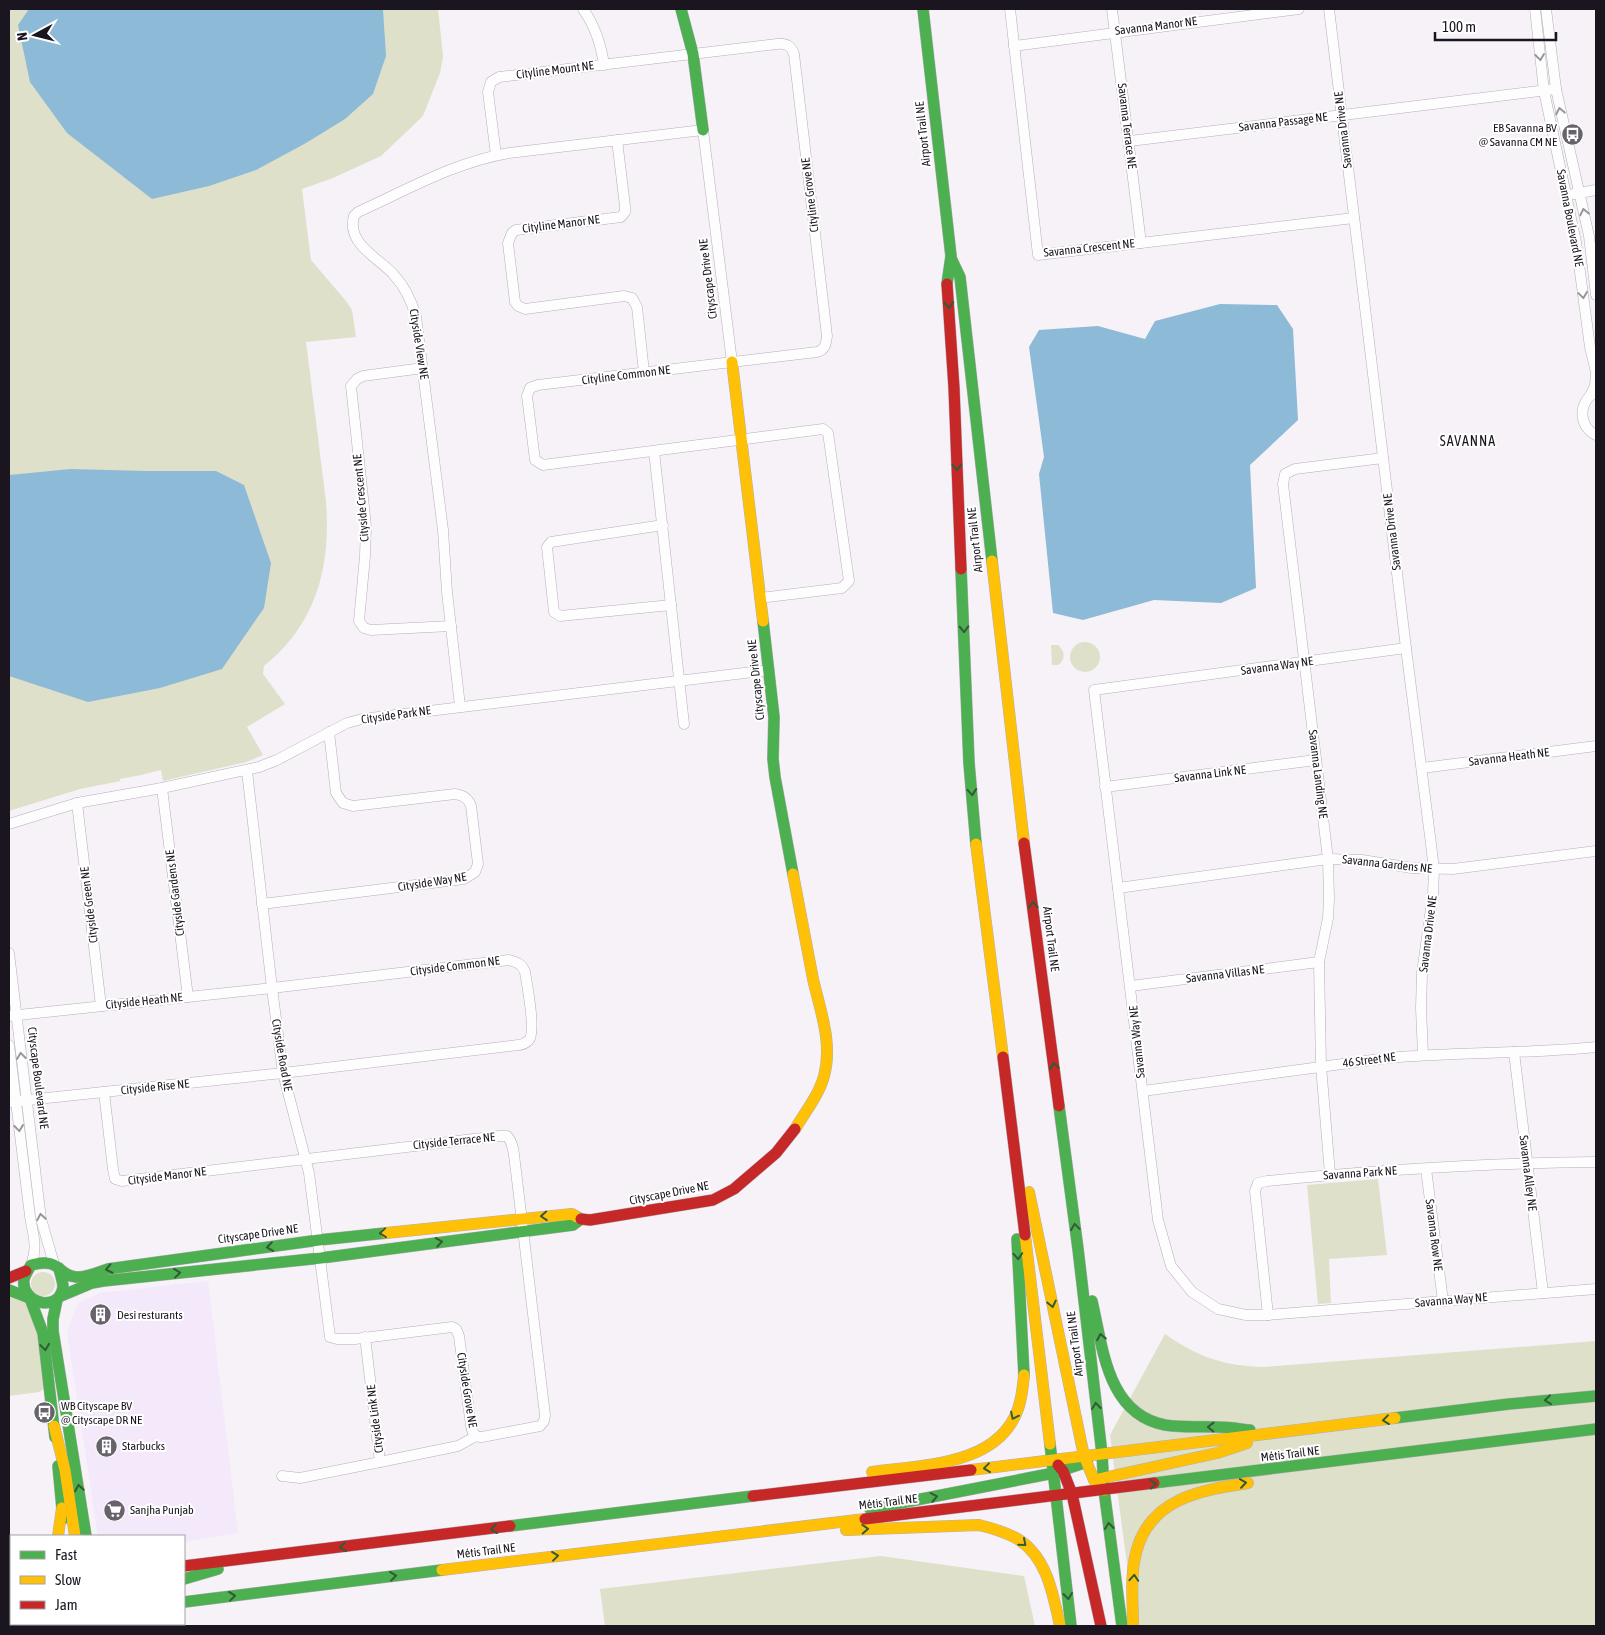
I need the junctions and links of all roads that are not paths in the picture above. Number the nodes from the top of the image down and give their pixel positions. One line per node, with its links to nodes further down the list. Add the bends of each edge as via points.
1 (583, 9): 14 (street, via 597,33)
2 (681, 9): 13 (main road, Cityscape Drive NE)
3 (923, 9): 27 (main road, Airport Trail NE)
4 (1010, 9): 12 (street, Savanna Crescent NE)
5 (1112, 9): 11 (street, Savanna Terrace NE)
6 (1299, 9): 10 (street, Savanna Manor NE)
7 (1329, 9): 17 (street, Savanna Drive NE)
8 (1535, 9): 16 (street, Savanna Boulevard NE, one-way to 16)
9 (1546, 9): 15 (street, Savanna Boulevard NE)
10 (1223, 13): 11 (street, Savanna Manor NE)
11 (1115, 31): 12 (street, Savanna Manor NE); 20 (street, Savanna Terrace NE)
12 (1014, 46): 26 (street, Savanna Crescent NE, via 1038,255)
13 (693, 54): 14 (street, Cityline Mount NE); 18 (main road, Cityscape Drive NE); 29 (street, Cityline Grove NE, via 780,44 789,46 794,54 826,342 822,351)
14 (604, 64): 21 (street, Cityline Mount NE, via 494,79 488,92)
15 (1556, 89): 16 (street, Savanna Passage NE); 23 (street, Savanna Boulevard NE, one-way to 15)
16 (1544, 91): 17 (street, Savanna Passage NE); 24 (street, Savanna Boulevard NE)
17 (1342, 114): 20 (street, Savanna Passage NE); 25 (street, Savanna Drive NE)
18 (703, 130): 19 (street, Cityside View NE); 29 (street, Cityscape Drive NE)
19 (616, 140): 21 (street, Cityside View NE); 31 (street, Cityline Manor NE, via 625,206 621,217 516,230 508,243 509,253 515,302 521,308 624,296 632,298 637,307)
20 (1130, 141): 26 (street, Savanna Terrace NE)
21 (496, 155): 30 (street, Cityside View NE, via 450,170 354,216 356,236 365,250 393,274 413,305)
22 (1596, 190): 23 (street)
23 (1579, 192): 24 (street); 28 (street, Savanna Boulevard NE, one-way to 23, via 1589,236)
24 (1567, 195): 32 (street, Savanna Boulevard NE, one-way to 32, via 1596,372)
25 (1354, 218): 26 (street, Savanna Crescent NE); 37 (street, Savanna Drive NE)
26 (1142, 243)
27 (951, 256): 75 (main road, Airport Trail NE, one-way to 75, via 948,278 969,763); 89 (main road, Airport Trail NE, one-way to 27, via 1020,812 960,277)
28 (1596, 295)
29 (732, 362): 31 (street, Cityline Common NE); 34 (main road, Cityscape Drive NE)
30 (423, 368): 41 (street, Cityside View NE, via 444,536); 41 (street, Cityside Crescent NE, via 362,376 351,386 366,526 359,621 364,628 371,630)
31 (644, 372): 36 (street, Cityline Common NE, via 530,388 527,396 535,460 543,465)
32 (1593, 394): 33 (street, Savanna Boulevard NE, via 1584,402 1582,410 1584,425)
33 (1593, 433): 35 (street)
34 (741, 440): 36 (street); 39 (main road, Cityscape Drive NE); 39 (street, via 823,429 828,433 849,581 842,588)
35 (1596, 440)
36 (654, 450): 38 (street)
37 (1383, 458): 42 (street, Savanna Drive NE); 43 (street, Savanna Landing NE, via 1294,469 1285,474 1282,484)
38 (663, 526): 40 (street); 40 (street, via 551,542 547,547 554,612 560,616)
39 (760, 598): 44 (main road, Cityscape Drive NE)
40 (672, 605): 45 (street)
41 (450, 626): 46 (street, Cityside View NE)
42 (1406, 648): 43 (street, Savanna Way NE); 51 (street, Savanna Drive NE)
43 (1304, 662): 50 (street, Savanna Landing NE); 53 (street, Savanna Way NE, via 1094,690)
44 (769, 670): 45 (street, Cityside Park NE); 86 (main road, Cityscape Drive NE, via 774,717 773,759 826,1039 824,1076 790,1137 734,1189 713,1200 694,1204)
45 (680, 680): 46 (street, Cityside Park NE); 47 (street)
46 (460, 706): 48 (street, Cityside Park NE, via 362,719)
47 (684, 724)
48 (329, 732): 52 (street, Cityside Park NE, via 277,760); 61 (street, Cityside Way NE, via 336,793 343,803 353,806 455,794 469,800 478,864 475,872 464,879)
49 (1596, 746): 51 (street, Savanna Heath NE)
50 (1316, 760): 53 (street, Savanna Link NE); 58 (street, Savanna Landing NE)
51 (1422, 768): 59 (street, Savanna Drive NE)
52 (247, 770): 54 (street, Cityside Park NE); 61 (street, Cityside Road NE)
53 (1105, 787): 60 (street, Savanna Way NE)
54 (162, 788): 55 (street, Cityside Park NE); 66 (street, Cityside Gardens NE)
55 (76, 803): 56 (street, Cityside Park NE); 67 (street, Cityside Green NE)
56 (9, 824)
57 (1596, 851): 59 (street, Savanna Gardens NE)
58 (1328, 859): 59 (street, Savanna Gardens NE, via 1362,860); 60 (street, Savanna Gardens NE); 63 (street, Savanna Landing NE, via 1328,918)
59 (1434, 870): 72 (street, Savanna Drive NE, via 1422,973)
60 (1118, 888): 64 (street, Savanna Way NE)
61 (262, 904): 65 (street, Cityside Road NE)
62 (9, 953): 68 (street, Cityscape Boulevard NE)
63 (1319, 962): 64 (street, Savanna Villas NE); 73 (street, Savanna Landing NE)
64 (1131, 986): 76 (street, Savanna Way NE)
65 (272, 988): 66 (street, Cityside Heath NE); 74 (street, Cityside Road NE); 74 (street, Cityside Common NE, via 509,960 523,966 525,972 532,1029 529,1040 524,1044)
66 (188, 997): 67 (street, Cityside Heath NE)
67 (101, 1006): 68 (street, Cityside Heath NE)
68 (12, 1015): 78 (street, Cityscape Boulevard NE, one-way to 68)
69 (9, 1045): 79 (street, Cityscape Boulevard NE)
70 (1596, 1046): 71 (street, 46 Street NE)
71 (1514, 1052): 72 (street, 46 Street NE); 82 (street, Savanna Alley NE)
72 (1423, 1055): 73 (street, 46 Street NE)
73 (1321, 1066): 76 (street, 46 Street NE); 84 (street, Savanna Landing NE)
74 (283, 1073): 77 (street, Cityside Rise NE); 80 (street, Cityside Road NE)
75 (1007, 1085): 110 (main road, Airport Trail NE); 111 (main road, one-way to 111); 119 (main road, one-way to 119, via 1024,1375 1014,1418 1001,1436 985,1448 949,1460)
76 (1143, 1091): 100 (street, Savanna Way NE, via 1158,1220 1171,1266 1192,1292 1218,1309 1246,1315)
77 (104, 1092): 78 (street, Cityside Rise NE); 80 (street, Cityside Manor NE, via 115,1179 122,1181)
78 (27, 1101): 79 (street, Cityside Rise NE); 91 (street, Cityscape Boulevard NE, one-way to 78, via 40,1219)
79 (12, 1102): 92 (street, Cityscape Boulevard NE, one-way to 92, via 36,1243)
80 (305, 1158): 85 (street, Cityside Terrace NE, via 507,1136 512,1145); 88 (street, Cityside Road NE)
81 (1596, 1162): 82 (street, Savanna Park NE)
82 (1527, 1163): 83 (street, Savanna Park NE); 96 (street, Savanna Alley NE)
83 (1426, 1169): 84 (street, Savanna Park NE); 99 (street, Savanna Row NE)
84 (1330, 1174): 100 (street, Savanna Park NE, via 1258,1183 1256,1191)
85 (522, 1218): 86 (main road, Cityscape Drive NE, one-way to 85, via 572,1214); 87 (street, Cityside Terrace NE); 88 (main road, Cityscape Drive NE, one-way to 88)
86 (581, 1219): 87 (main road, Cityscape Drive NE, via 573,1225)
87 (524, 1231): 90 (main road, Cityscape Drive NE, one-way to 87); 107 (street, Cityside Grove NE, via 544,1421 540,1426)
88 (319, 1240): 90 (street, Cityside Road NE); 91 (main road, Cityscape Drive NE, one-way to 91, via 108,1269 77,1277)
89 (1078, 1249): 106 (main road, one-way to 89, via 1183,1427 1140,1416 1116,1389 1106,1362); 109 (main road, Airport Trail NE, one-way to 89)
90 (321, 1258): 97 (main road, Cityscape Drive NE, one-way to 90, via 103,1281); 101 (street, Cityside Road NE)
91 (57, 1266): 92 (main road, via 42,1262); 97 (main road, via 64,1282)
92 (28, 1268): 93 (main road); 98 (main road, via 22,1284)
93 (9, 1278)
94 (1596, 1289): 96 (street, Savanna Way NE)
95 (9, 1290): 98 (main road)
96 (1543, 1293): 99 (street, Savanna Way NE)
97 (59, 1298): 98 (main road, via 44,1304); 124 (main road, one-way to 97, via 53,1331)
98 (29, 1299): 104 (main road, one-way to 104, via 43,1332)
99 (1443, 1301): 100 (street, Savanna Way NE)
100 (1268, 1315)
101 (330, 1337): 102 (street, Cityside Grove NE, via 341,1340)
102 (366, 1337): 107 (street, Cityside Grove NE, via 448,1327 456,1330 471,1426); 112 (street, Cityside Link NE)
103 (1596, 1396): 106 (main road, Métis Trail NE, one-way to 106)
104 (54, 1426): 118 (main road); 123 (main road, via 65,1470)
105 (1596, 1429): 108 (main road, Métis Trail NE)
106 (1277, 1433): 109 (main road, Métis Trail NE); 115 (main road, via 1217,1454)
107 (476, 1436): 112 (street, Cityside Link NE, via 458,1446)
108 (1520, 1439): 115 (main road, Métis Trail NE, one-way to 108); 134 (main road, one-way to 108, via 1134,1574 1141,1537 1159,1512 1186,1496 1230,1485 1458,1453)
109 (1102, 1454): 111 (main road, Métis Trail NE); 115 (main road, Airport Trail NE)
110 (1053, 1460): 111 (main road, Métis Trail NE); 113 (main road, Airport Trail NE); 119 (main road, Métis Trail NE, one-way to 119)
111 (1085, 1460): 113 (main road); 115 (main road)
112 (380, 1462): 114 (street, via 300,1478)
113 (1059, 1472): 116 (main road); 117 (main road, Airport Trail NE); 120 (main road, one-way to 113)
114 (282, 1476)
115 (1100, 1483): 116 (main road); 133 (main road, Airport Trail NE, one-way to 115)
116 (1071, 1490): 117 (main road); 132 (main road)
117 (1056, 1496): 120 (main road, Métis Trail NE); 131 (main road, Airport Trail NE, one-way to 131)
118 (62, 1508): 121 (main road); 122 (main road)
119 (595, 1516): 126 (main road, Métis Trail NE, one-way to 126)
120 (784, 1528): 125 (main road, Métis Trail NE)
121 (58, 1535)
122 (65, 1535)
123 (75, 1535)
124 (86, 1535)
125 (712, 1537): 129 (main road, Métis Trail NE, one-way to 125); 130 (main road, one-way to 130, via 950,1525 996,1528 1022,1540 1040,1562 1053,1595)
126 (243, 1559): 127 (main road, Métis Trail NE); 128 (main road)
127 (185, 1566)
128 (185, 1579)
129 (185, 1602)
130 (1060, 1626)
131 (1071, 1626)
132 (1101, 1626)
133 (1122, 1626)
134 (1133, 1626)

